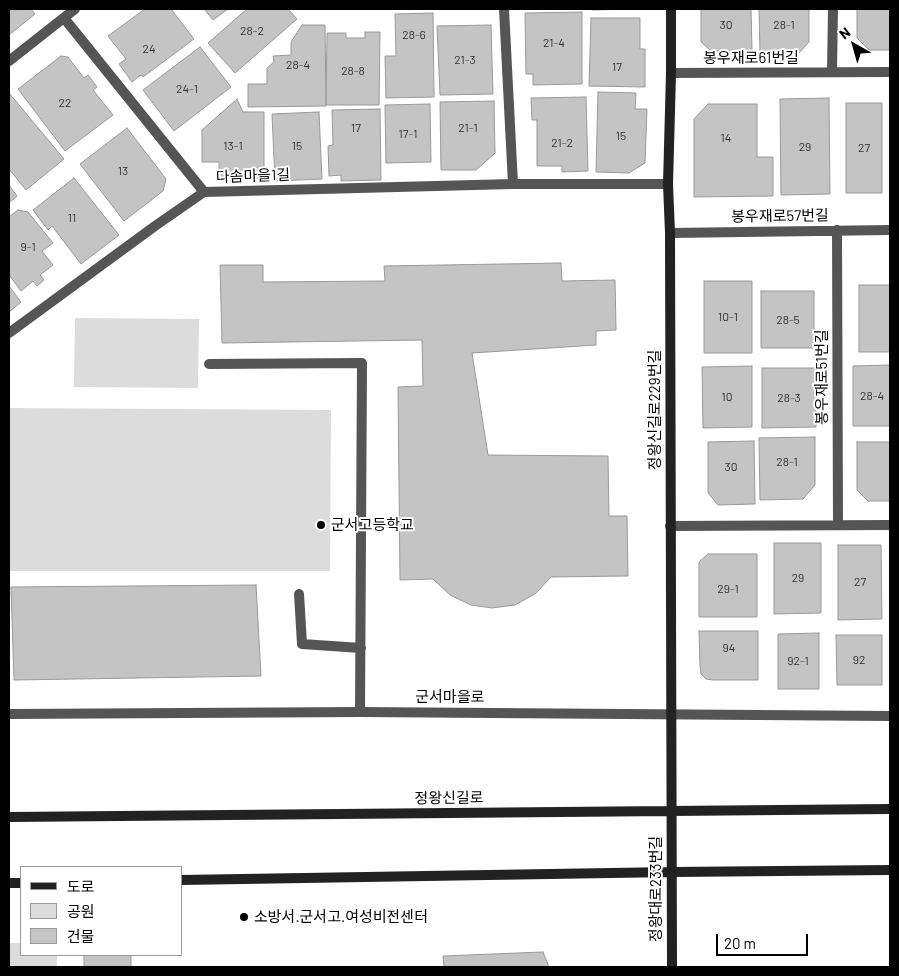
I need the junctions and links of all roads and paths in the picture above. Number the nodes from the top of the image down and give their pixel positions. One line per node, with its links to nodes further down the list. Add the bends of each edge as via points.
1 (75, 9): 5 (street)
2 (504, 9): 10 (street)
3 (671, 9): 9 (street, 정왕신길로229번길)
4 (833, 9): 7 (street)
5 (64, 18): 6 (street); 12 (street)
6 (9, 61)
7 (832, 72): 8 (street, 봉우재로61번길); 9 (street, 봉우재로61번길)
8 (890, 72)
9 (671, 73): 11 (street, 정왕신길로229번길)
10 (513, 184): 11 (street, 다솜마을1길); 12 (street, 다솜마을1길)
11 (668, 184): 15 (street, 정왕신길로229번길)
12 (204, 192): 16 (street, 다솜마을1길)
13 (837, 230): 14 (street, 봉우재로57번길); 15 (street, 봉우재로57번길); 18 (street, 봉우재로51번길)
14 (890, 230)
15 (670, 233): 20 (street, 정왕신길로229번길)
16 (9, 333)
17 (209, 364): 22 (street, via 362,363)
18 (838, 525): 19 (street); 20 (street)
19 (890, 525)
20 (670, 526): 25 (street, 정왕신길로229번길)
21 (299, 594): 22 (street, via 302,644)
22 (361, 648): 23 (street)
23 (360, 712): 24 (street, 군서마을로); 25 (street, 군서마을로)
24 (9, 714)
25 (672, 714): 26 (street, 군서마을로); 28 (street, 정왕신길로229번길)
26 (890, 716)
27 (890, 809): 28 (street, 정왕신길로)
28 (671, 811): 29 (street, 정왕신길로); 31 (street, 정왕대로233번길)
29 (9, 817)
30 (890, 870): 31 (street)
31 (672, 872): 32 (street); 33 (street, 정왕대로233번길)
32 (182, 880)
33 (672, 967)

